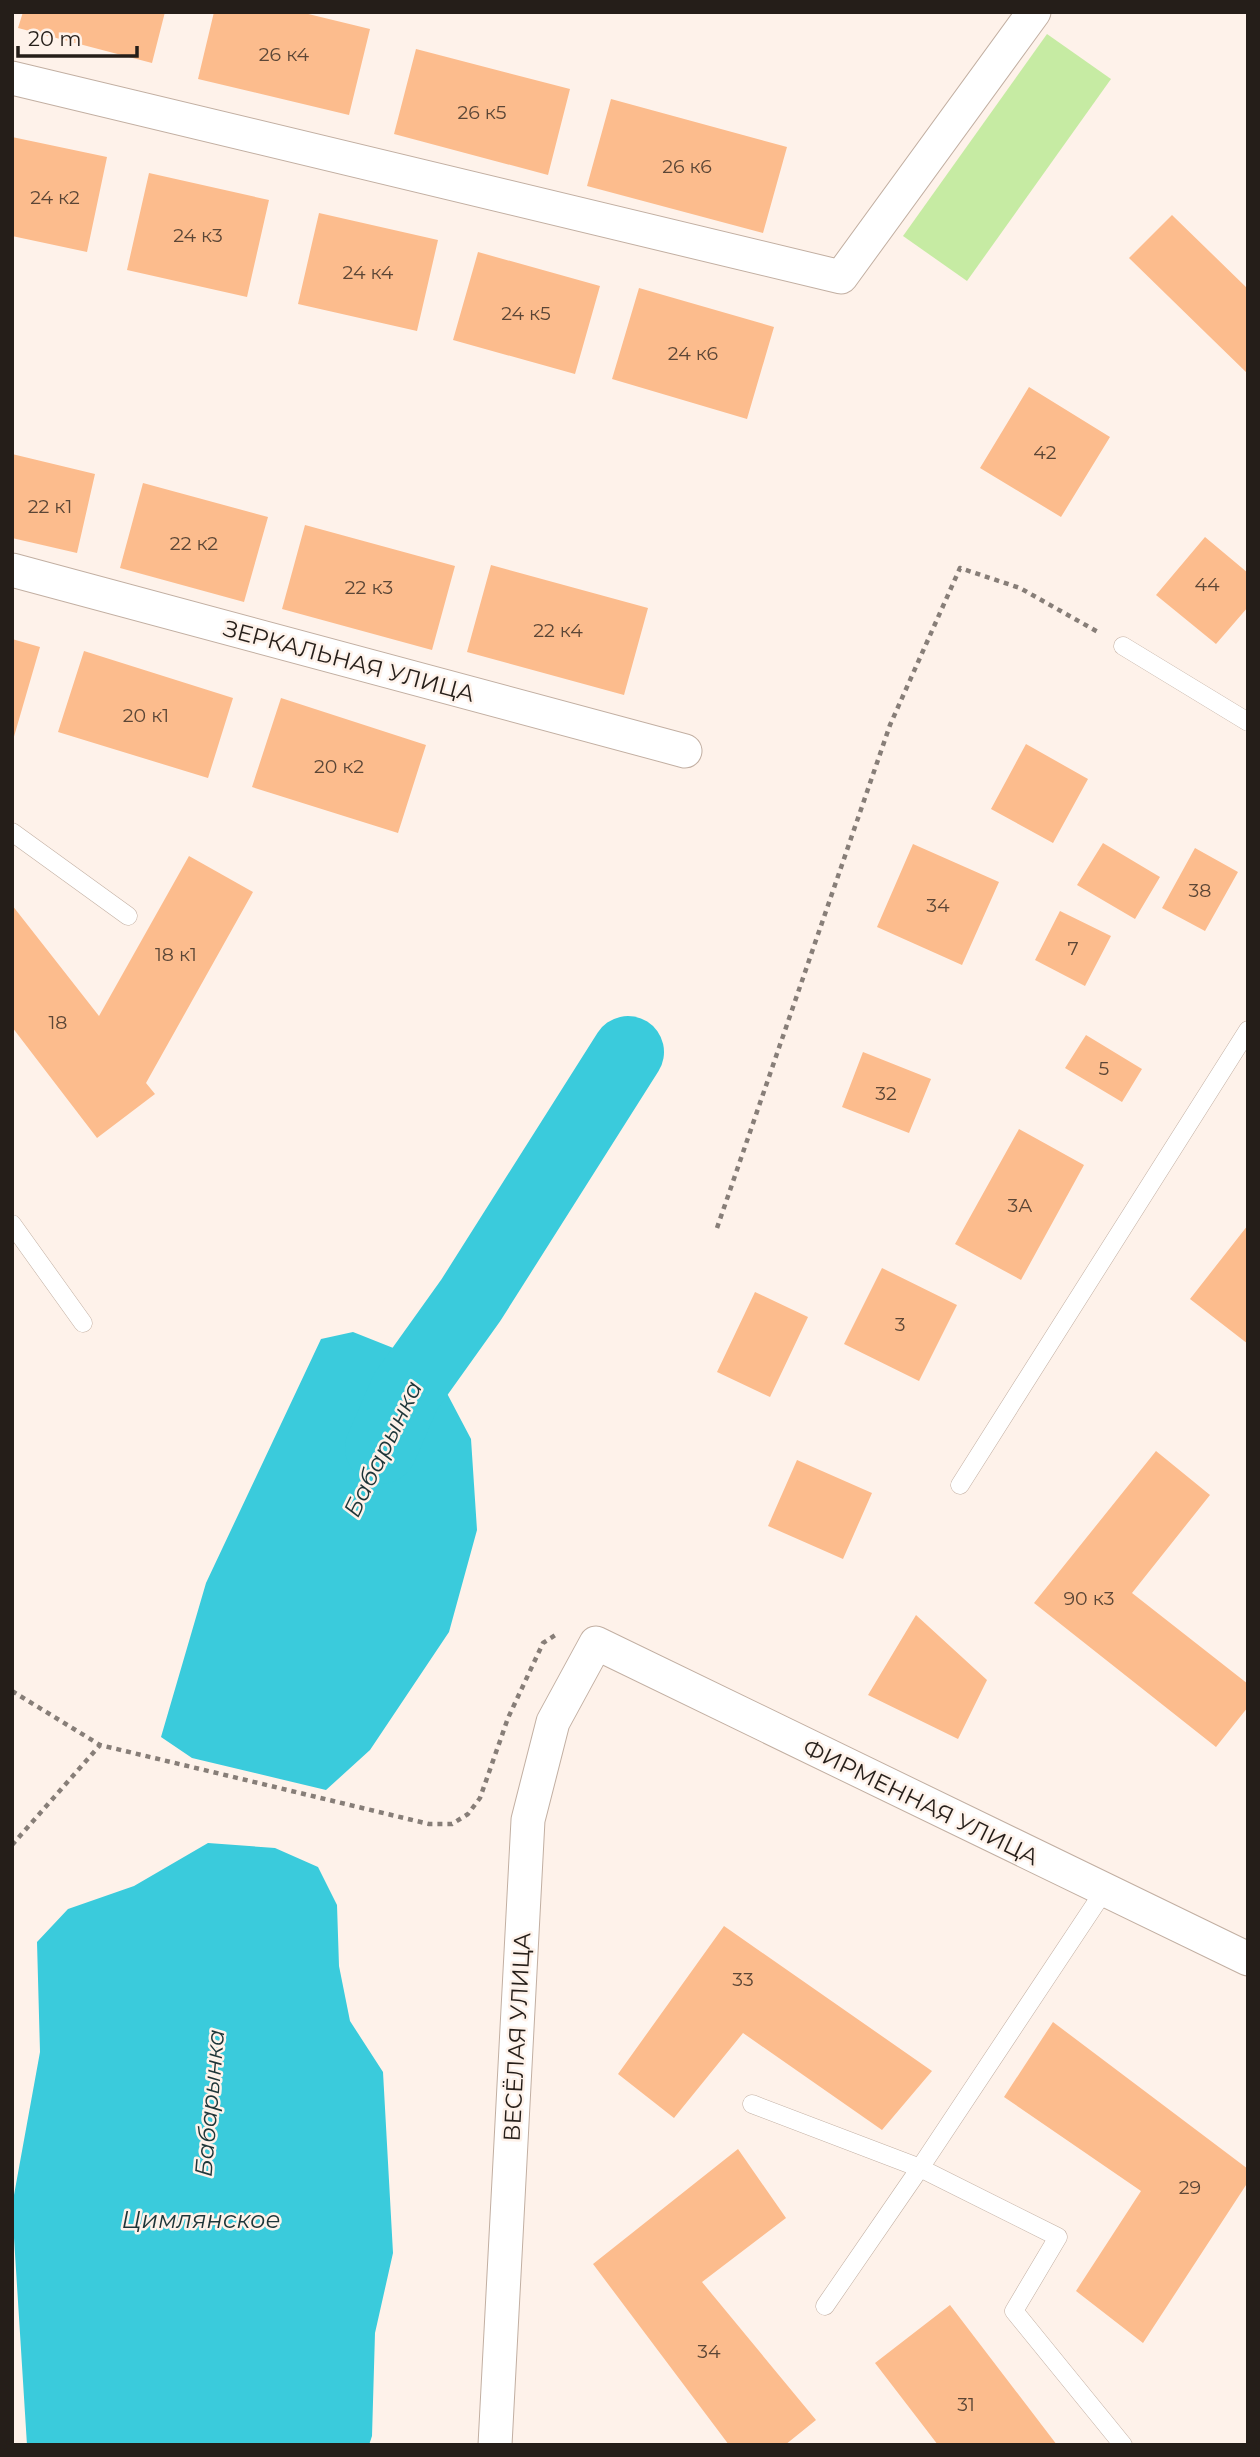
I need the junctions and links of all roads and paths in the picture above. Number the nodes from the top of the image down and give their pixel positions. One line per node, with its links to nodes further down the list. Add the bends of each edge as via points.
1 (1034, 12): 2 (street, via 841,277)
2 (12, 78)
3 (12, 570): 6 (street, ЗЕРКАЛЬНАЯ УЛИЦА)
4 (1124, 646): 5 (lane); 11 (path, via 1020,589 960,568 890,725)
5 (1248, 722)
6 (685, 751)
7 (12, 832): 8 (lane)
8 (128, 916)
9 (1248, 1030): 13 (lane)
10 (12, 1224): 12 (lane)
11 (717, 1228)
12 (83, 1323)
13 (960, 1485)
14 (596, 1643): 16 (path, via 558,1634 543,1643 508,1718 480,1798 468,1814 452,1824 429,1825); 18 (street, ФИРМЕННАЯ УЛИЦА); 23 (street, ВЕСЁЛАЯ УЛИЦА, via 553,1722 528,1820)
15 (12, 1691): 16 (path)
16 (100, 1745): 17 (path)
17 (12, 1845)
18 (1104, 1891): 19 (street, ФИРМЕННАЯ УЛИЦА); 21 (lane)
19 (1248, 1959)
20 (752, 2104): 21 (lane)
21 (920, 2168): 22 (lane); 24 (lane, via 1058,2237 1014,2311)
22 (825, 2306)
23 (495, 2445)
24 (1123, 2445)

